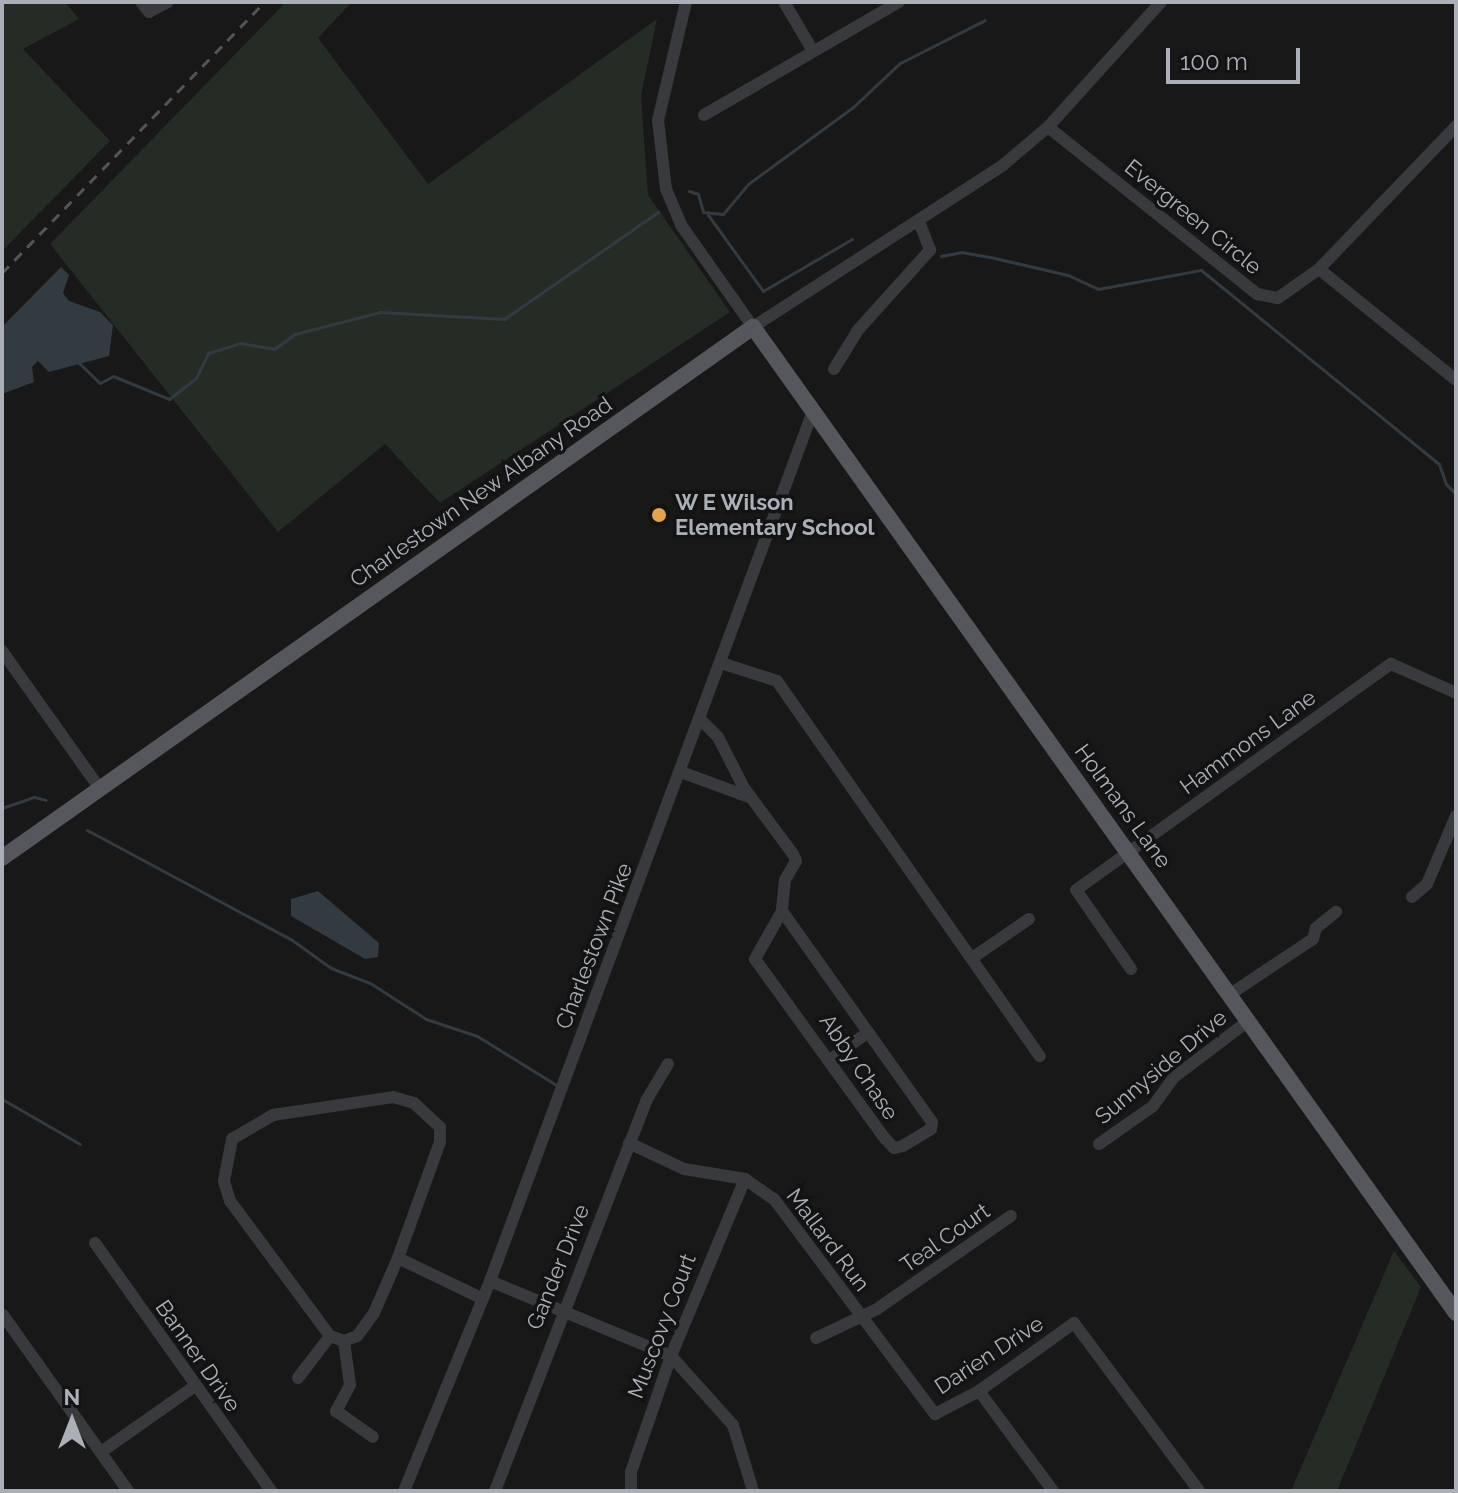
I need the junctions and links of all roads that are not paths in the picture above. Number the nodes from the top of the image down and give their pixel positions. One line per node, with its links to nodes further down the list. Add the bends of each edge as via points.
1 (141, 2): 2 (street, via 149,12)
2 (168, 2)
3 (686, 2): 13 (street, via 658,120 666,189 681,225)
4 (784, 2): 7 (street)
5 (899, 2): 7 (street)
6 (1161, 2): 10 (street)
7 (813, 51): 8 (street)
8 (704, 115)
9 (1456, 126): 12 (street, Evergreen Circle)
10 (1048, 127): 11 (street, Charlestown New Albany Road); 12 (street, Evergreen Circle, via 1257,294 1278,298)
11 (920, 224): 13 (street, Charlestown New Albany Road); 14 (street, via 930,250 858,330)
12 (1319, 269): 15 (street)
13 (753, 327): 16 (main road, Holmans Lane); 22 (main road, Charlestown New Albany Road)
14 (834, 369)
15 (1456, 380)
16 (813, 411): 18 (street, Charlestown Pike); 25 (main road, Holmans Lane)
17 (2, 651): 22 (street)
18 (721, 663): 20 (street, Charlestown Pike); 31 (street, via 777,681)
19 (1456, 693): 25 (street, Hammons Lane, via 1391,664)
20 (701, 720): 21 (street, Charlestown Pike); 23 (street, Abby Chase, via 718,737)
21 (681, 772): 23 (street); 45 (street, Charlestown Pike)
22 (100, 789): 26 (main road, Charlestown New Albany Road)
23 (752, 798): 28 (street, Abby Chase, via 796,861 785,880)
24 (1456, 816): 27 (street, via 1427,884)
25 (1129, 852): 32 (street, Hammons Lane, via 1076,890); 33 (main road, Holmans Lane)
26 (2, 858)
27 (1412, 897)
28 (782, 911): 35 (street, Abby Chase); 37 (street, Abby Chase, via 755,959)
29 (1336, 912): 33 (street, via 1316,928 1313,939)
30 (1029, 919): 31 (street)
31 (972, 958): 36 (street)
32 (1131, 969)
33 (1229, 995): 34 (main road, Holmans Lane)
34 (1248, 1021): 40 (street, Sunnyside Drive, via 1173,1078 1153,1106); 48 (main road, Holmans Lane)
35 (867, 1033): 37 (street); 37 (street, Abby Chase, via 921,1105 931,1129 894,1148)
36 (1040, 1056)
37 (831, 1059)
38 (668, 1064): 39 (street, Gander Drive, via 654,1080)
39 (629, 1143): 41 (street, Mallard Run, via 684,1169); 47 (street, Gander Drive)
40 (1099, 1144)
41 (745, 1179): 50 (street, Mallard Run, via 774,1199); 54 (street, Muscovy Court)
42 (1011, 1216): 50 (street, Teal Court, via 877,1309)
43 (95, 1243): 56 (street, Banner Drive)
44 (398, 1258): 46 (street); 51 (street, via 440,1142 440,1127 414,1103 393,1097 273,1115 232,1139 224,1181 230,1201); 53 (street, via 374,1313 357,1336)
45 (490, 1281): 46 (street, Charlestown Pike); 47 (street)
46 (479, 1297): 62 (street, Charlestown Pike)
47 (562, 1311): 54 (street); 63 (street, Gander Drive)
48 (1456, 1313)
49 (3, 1315): 59 (street)
50 (859, 1315): 52 (street, Teal Court); 57 (street, Darien Drive, via 935,1414)
51 (330, 1336): 53 (street); 55 (street)
52 (816, 1338)
53 (344, 1341): 58 (street, via 350,1385 336,1411)
54 (671, 1356): 64 (street, Muscovy Court, via 631,1472); 65 (street, via 733,1425)
55 (298, 1378)
56 (195, 1386): 59 (street); 61 (street, Banner Drive)
57 (979, 1391): 66 (street); 67 (street, Darien Drive, via 1074,1323)
58 (373, 1437)
59 (101, 1452): 60 (street)
60 (128, 1491)
61 (271, 1491)
62 (404, 1491)
63 (495, 1491)
64 (631, 1491)
65 (753, 1491)
66 (1053, 1491)
67 (1199, 1491)

